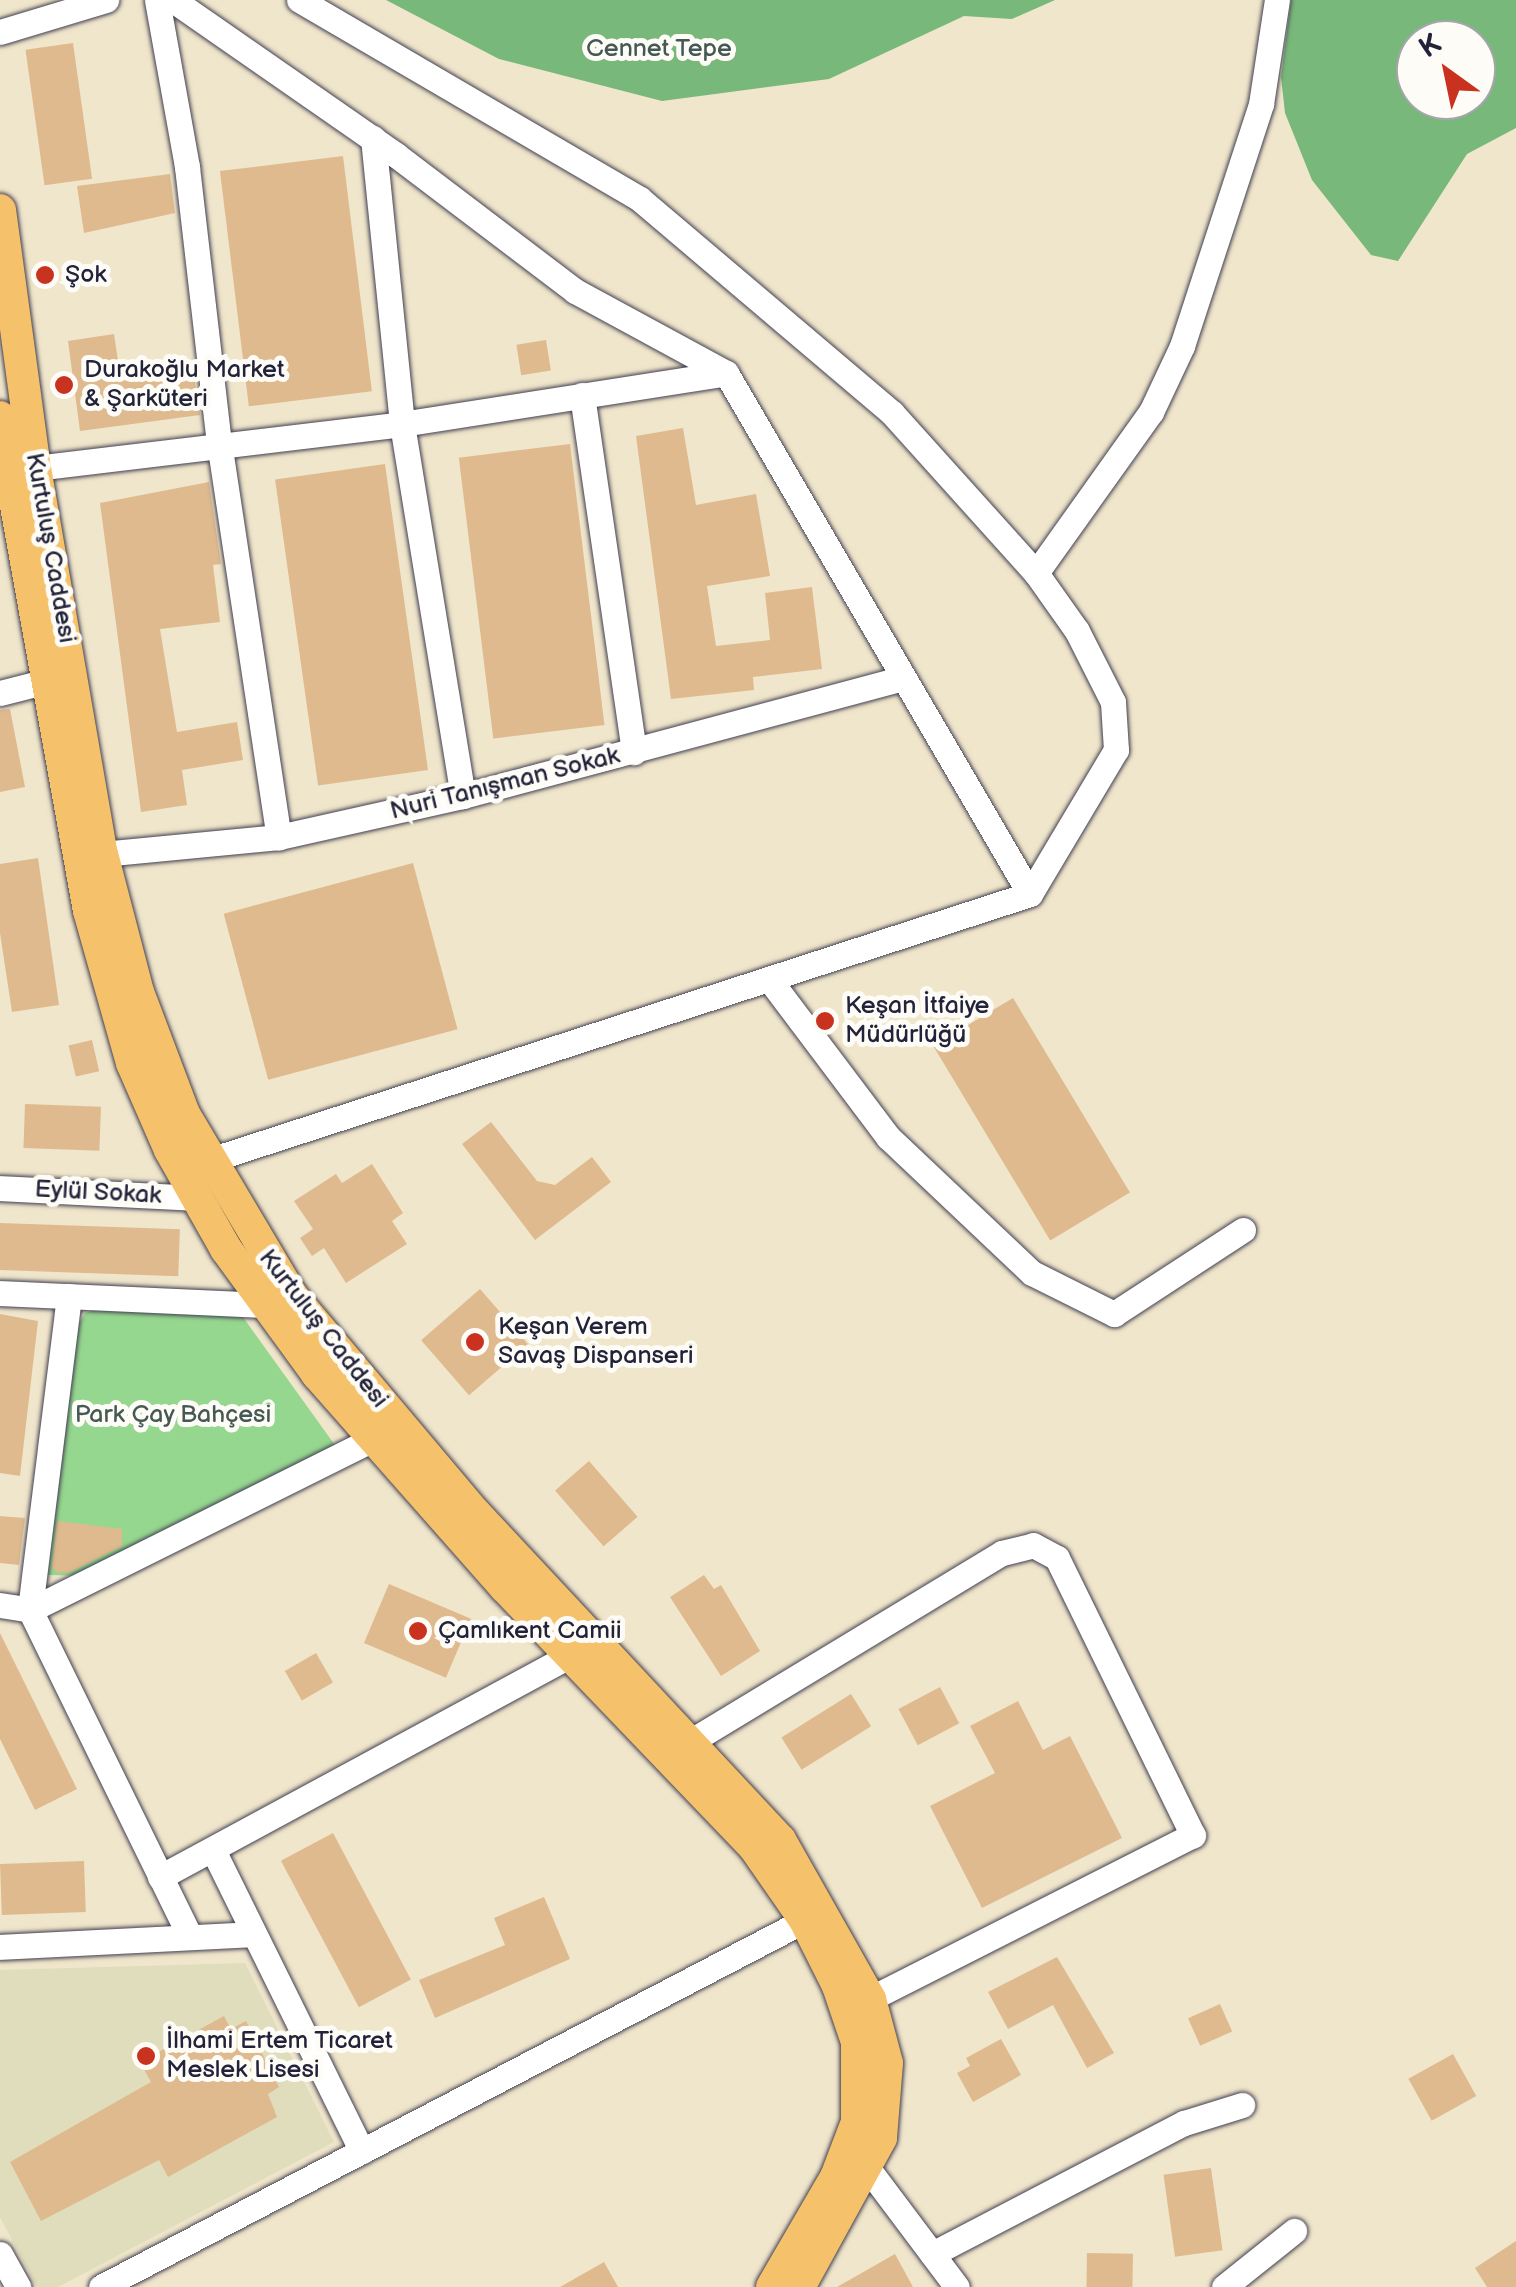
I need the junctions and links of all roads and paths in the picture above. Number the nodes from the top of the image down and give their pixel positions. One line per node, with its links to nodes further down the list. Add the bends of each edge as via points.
1 (106, 0): 6 (street)
2 (156, 0): 13 (street, via 186,167)
3 (173, 0): 7 (street)
4 (300, 0): 15 (street, via 573,157 695,240 892,413)
5 (1278, 0): 15 (street, via 1262,104 1182,346 1150,412)
6 (0, 32)
7 (372, 138): 9 (street, via 575,292); 12 (street)
8 (0, 210): 14 (main road, Kurtuluş Caddesi)
9 (726, 373): 10 (street); 17 (street)
10 (582, 394): 12 (street); 19 (street)
11 (0, 417): 14 (main road, Kurtuluş Caddesi)
12 (402, 424): 13 (street); 20 (street)
13 (219, 442): 14 (street); 21 (street)
14 (14, 472): 16 (main road, Kurtuluş Caddesi)
15 (1036, 573): 23 (street, via 1100,671 1117,725 1108,771)
16 (59, 678): 18 (street); 22 (main road, Kurtuluş Caddesi); 27 (main road, Kurtuluş Caddesi, via 115,1013 150,1107)
17 (901, 679): 19 (street, Nuri Tanışman Sokak); 23 (street)
18 (0, 693)
19 (634, 752): 20 (street, Nuri Tanışman Sokak)
20 (463, 796): 21 (street, Nuri Tanışman Sokak)
21 (279, 837): 22 (street, Nuri Tanışman Sokak)
22 (102, 854): 25 (main road, Kurtuluş Caddesi, via 165,1070)
23 (1030, 894): 24 (street)
24 (770, 978): 25 (street); 28 (street, via 888,1136 1032,1273 1114,1314)
25 (207, 1161): 36 (main road, Kurtuluş Caddesi, via 270,1265 346,1365)
26 (0, 1188): 27 (street, Eylül Sokak)
27 (196, 1198): 31 (main road, Kurtuluş Caddesi)
28 (1243, 1230)
29 (0, 1293): 30 (street)
30 (69, 1296): 31 (street); 34 (street)
31 (263, 1305): 32 (main road, Kurtuluş Caddesi)
32 (372, 1440): 34 (street); 35 (main road, Kurtuluş Caddesi)
33 (0, 1605): 34 (street)
34 (30, 1610): 38 (street)
35 (570, 1656): 37 (street); 39 (main road, Kurtuluş Caddesi, via 754,1848)
36 (688, 1744): 43 (main road, Kurtuluş Caddesi, via 792,1856); 43 (street, via 1002,1553 1033,1545 1057,1558 1193,1835)
37 (213, 1850): 38 (street); 40 (street)
38 (160, 1877): 41 (street)
39 (805, 1920): 45 (street); 52 (main road, Kurtuluş Caddesi, via 857,2042 860,2105 836,2177)
40 (253, 1934): 41 (street); 45 (street)
41 (190, 1938): 42 (street)
42 (0, 1947)
43 (870, 1998): 46 (main road, Kurtuluş Caddesi, via 888,2090)
44 (1242, 2106): 49 (street, via 1169,2130)
45 (362, 2151): 51 (street)
46 (869, 2170): 49 (street); 53 (main road, Kurtuluş Caddesi)
47 (1294, 2230): 55 (street)
48 (0, 2254): 50 (street)
49 (932, 2254): 54 (street)
50 (18, 2287)
51 (101, 2287)
52 (772, 2287)
53 (799, 2287)
54 (957, 2287)
55 (1224, 2287)

